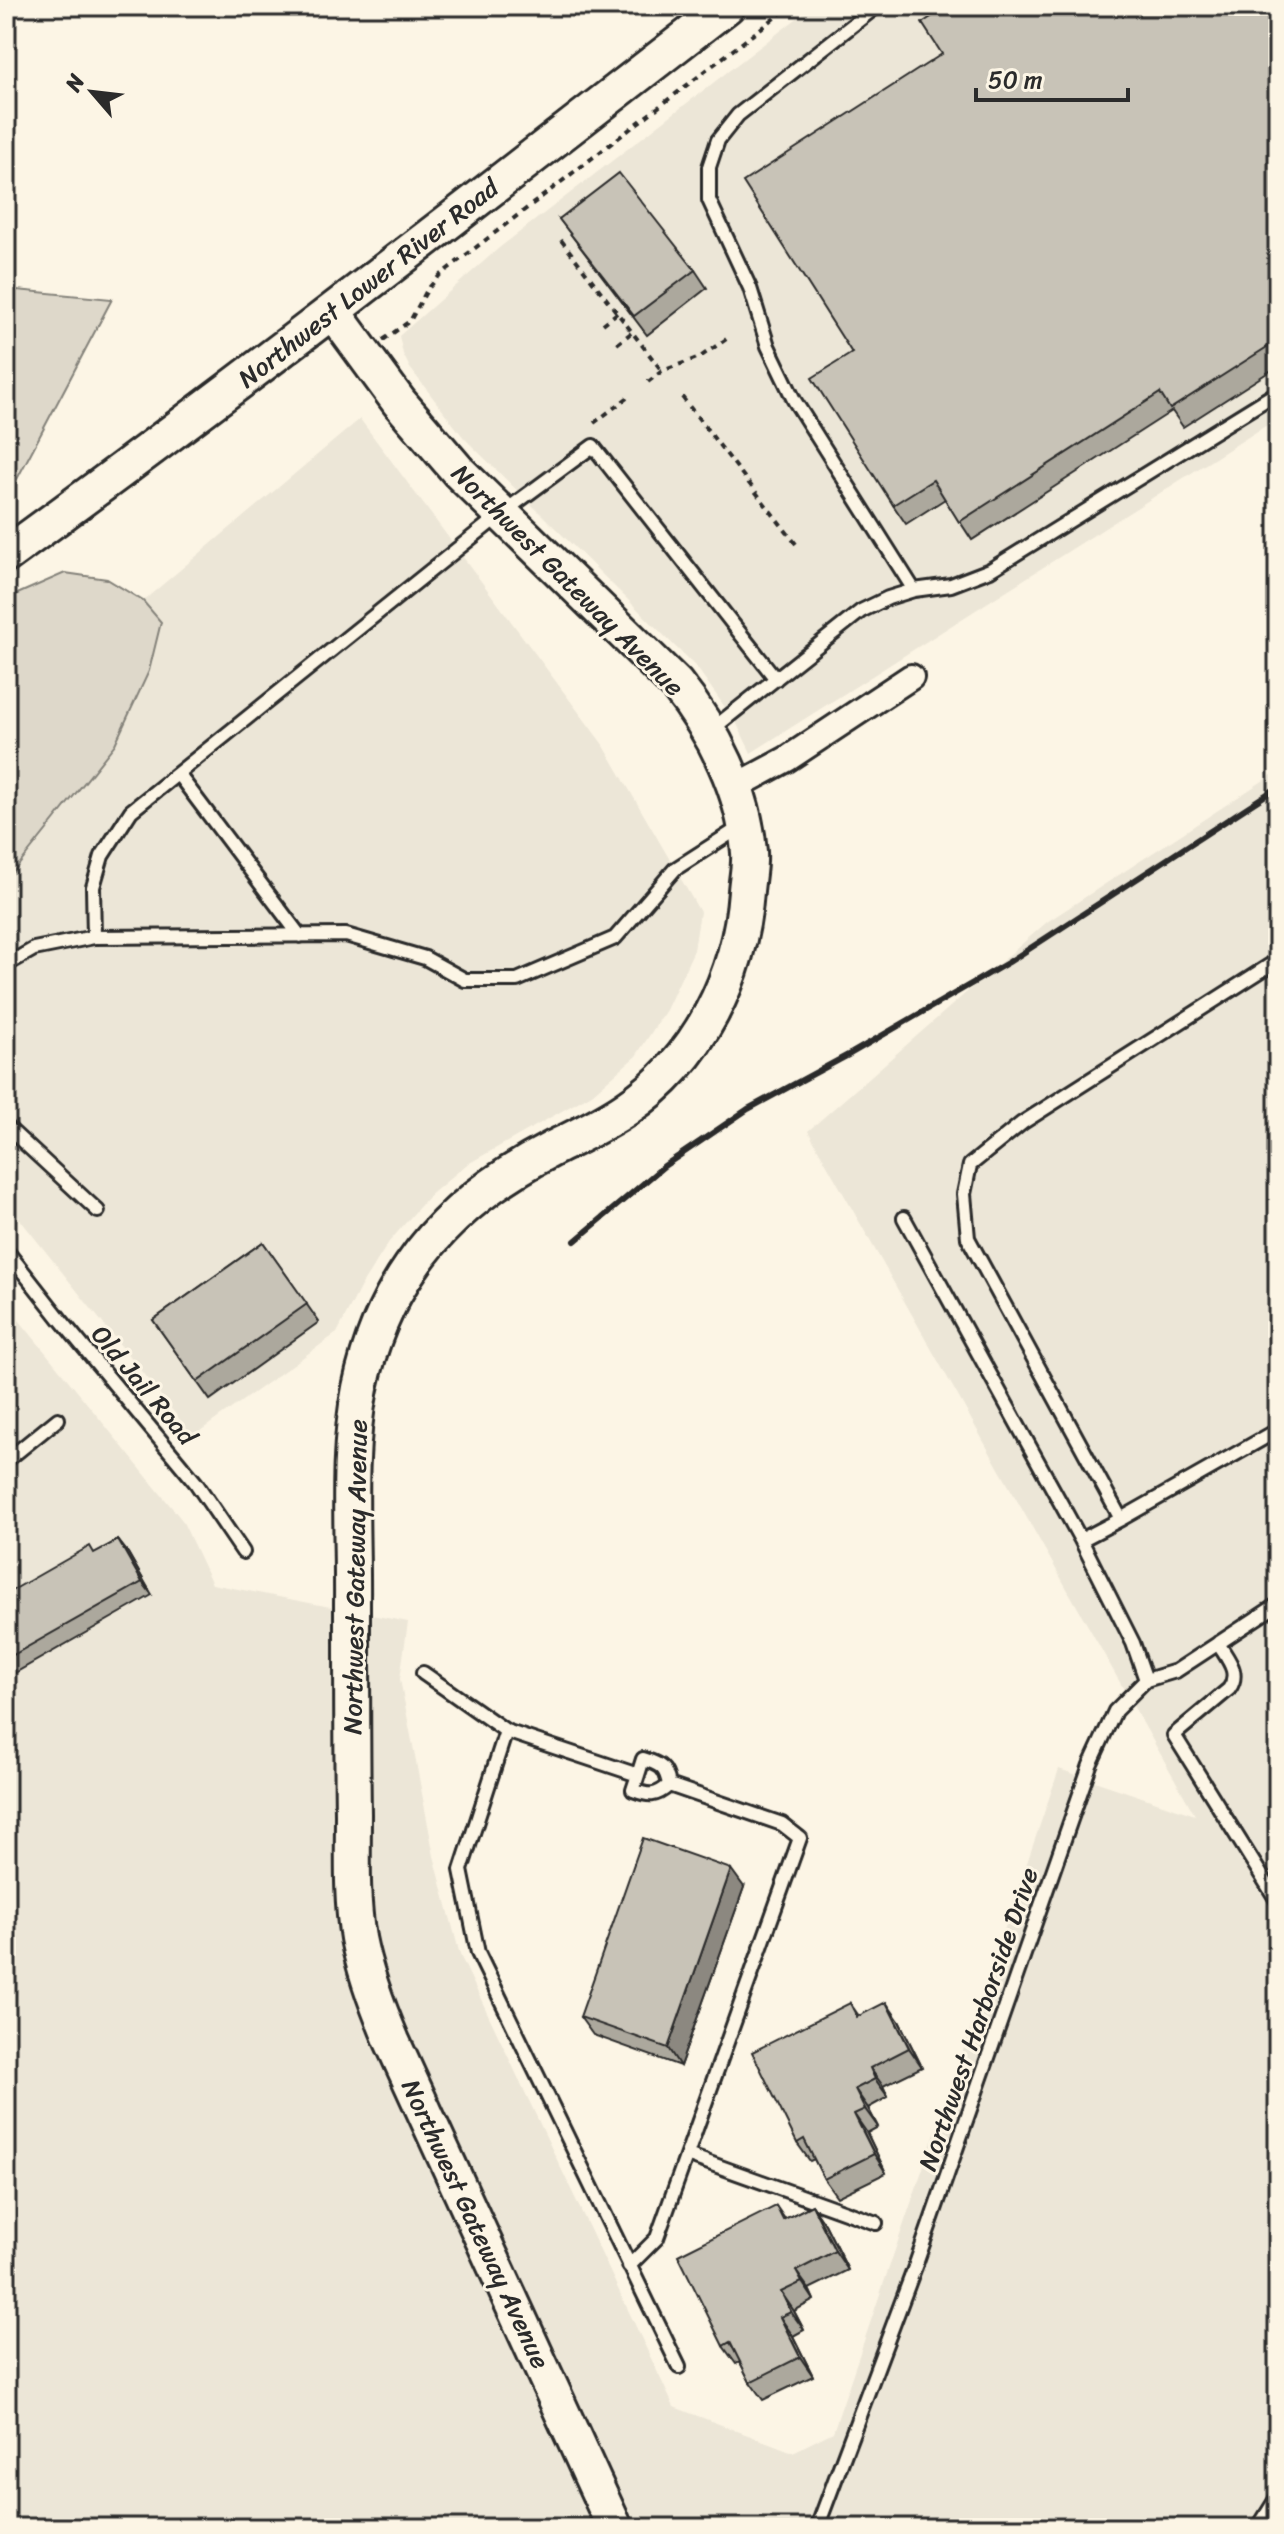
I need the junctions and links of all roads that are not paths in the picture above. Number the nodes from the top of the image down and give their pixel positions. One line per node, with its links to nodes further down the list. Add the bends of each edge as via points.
1 (727, 6): 3 (street, Northwest Lower River Road)
2 (877, 6): 7 (lane, via 738,115 718,140 709,167 709,200 794,400)
3 (333, 312): 5 (street, Northwest Gateway Avenue, via 399,402); 6 (street, Northwest Lower River Road)
4 (1278, 392): 7 (lane, via 990,570 951,585)
5 (501, 514): 9 (lane, via 593,446); 10 (street, Northwest Gateway Avenue, via 676,684); 11 (lane)
6 (6, 555)
7 (914, 590): 9 (lane, via 861,611)
8 (911, 677): 12 (street)
9 (776, 679): 10 (lane)
10 (710, 731): 12 (street, Northwest Gateway Avenue)
11 (178, 774): 14 (lane); 15 (lane, via 131,811 102,856 93,887)
12 (733, 788): 13 (street, Northwest Gateway Avenue)
13 (744, 824): 14 (lane, via 675,869 615,938 517,980 465,980 425,958 346,935); 41 (street, Northwest Gateway Avenue, via 749,855 737,953 709,1019 685,1055 630,1107 486,1188 433,1238 381,1321 359,1391 353,1452 355,1906 366,1974)
14 (300, 936): 15 (lane)
15 (94, 937): 17 (lane, via 34,949)
16 (1278, 960): 25 (lane, via 1022,1123 970,1165 964,1194 968,1238)
17 (6, 965)
18 (6, 1126): 19 (lane)
19 (98, 1211)
20 (904, 1218): 26 (lane)
21 (6, 1250): 27 (lane, Old Jail Road, via 196,1483)
22 (58, 1419): 24 (lane)
23 (1278, 1430): 25 (lane)
24 (6, 1461)
25 (1121, 1519): 26 (lane)
26 (1081, 1540): 31 (lane)
27 (243, 1552)
28 (1278, 1604): 29 (lane, Northwest Harborside Drive)
29 (1218, 1643): 31 (lane, Northwest Harborside Drive, via 1176,1671); 35 (lane, via 1235,1680 1174,1735)
30 (423, 1673): 32 (lane)
31 (1146, 1680): 42 (lane, Northwest Harborside Drive, via 1115,1711 1090,1765 916,2264)
32 (506, 1731): 33 (lane); 38 (lane, via 461,1870 478,1953)
33 (638, 1775): 34 (lane, via 633,1790 650,1796); 34 (lane, via 643,1759 661,1765)
34 (669, 1785): 36 (lane, via 782,1824 800,1838)
35 (1278, 1902)
36 (687, 2155): 37 (lane); 38 (lane, via 657,2238)
37 (876, 2223)
38 (629, 2266): 39 (lane)
39 (679, 2367)
40 (1278, 2496): 43 (lane)
41 (615, 2528)
42 (817, 2528)
43 (1258, 2528)

